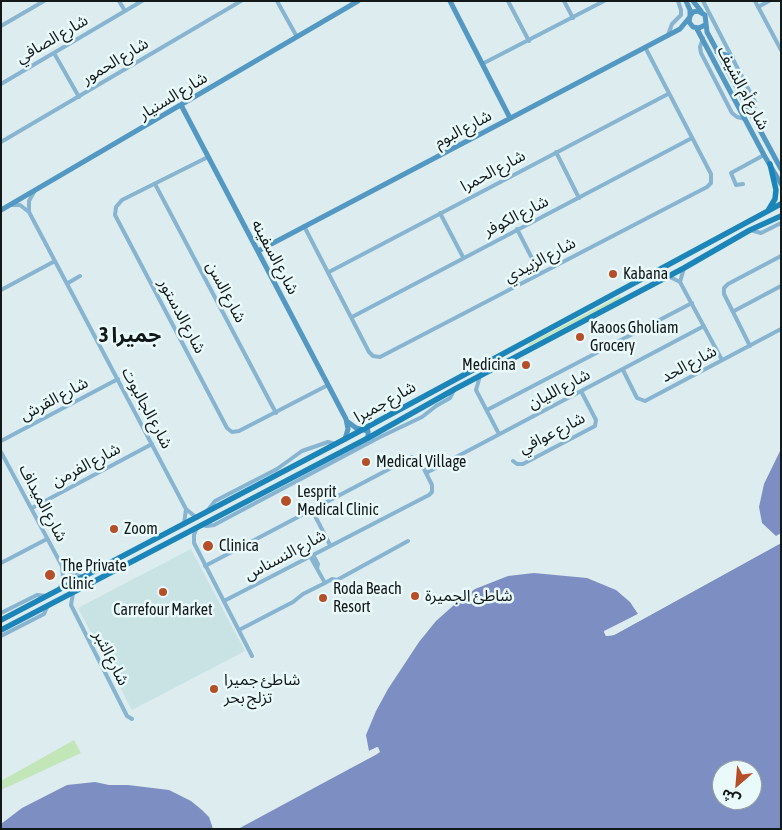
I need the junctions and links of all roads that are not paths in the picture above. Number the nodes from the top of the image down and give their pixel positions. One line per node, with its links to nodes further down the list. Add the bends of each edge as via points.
1 (44, 1): 23 (street)
2 (119, 1): 18 (street)
3 (142, 1): 18 (street, شارع الصافي)
4 (241, 1): 38 (street, شارع الحمور)
5 (277, 1): 27 (street)
6 (358, 1): 27 (street, شارع السنيار)
7 (450, 1): 35 (street)
8 (508, 1): 29 (street)
9 (564, 1): 21 (street)
10 (604, 1): 21 (street)
11 (678, 1): 26 (street, via 682,15 672,24)
12 (686, 1): 20 (street)
13 (693, 1): 19 (street)
14 (703, 1): 34 (street)
15 (755, 1): 17 (street)
16 (769, 1): 17 (street)
17 (758, 7): 31 (street)
18 (125, 11): 33 (street, شارع الصافي)
19 (701, 12): 20 (street); 22 (street, via 706,18)
20 (689, 17): 24 (street); 25 (street, شارع البوم)
21 (573, 18): 29 (street)
22 (705, 25): 24 (street); 32 (street, شارع أم الشيف)
23 (1, 26)
24 (695, 28): 25 (street, شارع البوم); 28 (street, شارع أم الشيف)
25 (680, 29): 26 (street, شارع البوم)
26 (668, 35): 30 (street, شارع البوم)
27 (297, 37): 39 (street, شارع السنيار)
28 (703, 38): 42 (street, شارع أم الشيف); 42 (street, via 700,53 732,113)
29 (529, 41): 35 (street)
30 (645, 47): 37 (street, شارع الزبيدي); 40 (street, شارع البوم)
31 (781, 50)
32 (717, 52): 34 (street); 41 (street, شارع أم الشيف)
33 (54, 53): 36 (street, شارع الصافي); 38 (street)
34 (732, 57): 41 (street, via 755,102)
35 (484, 64): 40 (street)
36 (1, 84)
37 (668, 94): 43 (street, شارع الزبيدي); 45 (street, شارع الحمرا)
38 (79, 97): 44 (street, شارع الحمور)
39 (181, 105): 47 (street, شارع السفينه); 53 (street, شارع السنيار)
40 (510, 118): 63 (street, شارع البوم)
41 (754, 118): 49 (street, شارع أم الشيف)
42 (745, 119): 46 (street, شارع أم الشيف)
43 (692, 138): 54 (street, شارع الكوفر); 72 (street, شارع الزبيدي, via 711,174 710,185)
44 (1, 142)
45 (556, 152): 54 (street); 60 (street, شارع الحمرا)
46 (764, 155): 48 (street, شارع أم الشيف); 51 (street, via 731,172 735,184)
47 (208, 157): 50 (street, شارع الدستور); 66 (street, شارع السفينه)
48 (770, 164): 52 (street, شارع أم الشيف); 58 (main road, via 776,195)
49 (781, 169)
50 (155, 184): 95 (street, شارع السن); 95 (street, شارع الدستور, via 122,200 116,206 115,215 222,420 229,431 237,432)
51 (743, 184)
52 (781, 184)
53 (34, 192): 56 (street, شارع السنيار); 59 (street, via 29,201)
54 (579, 198): 64 (street, شارع الكوفر)
55 (781, 204): 58 (main road, شارع جميرا)
56 (11, 205): 57 (street, شارع السنيار); 59 (street, via 20,205)
57 (1, 210)
58 (767, 211): 97 (main road, شارع جميرا)
59 (30, 212): 69 (street, شارع الجالبوت)
60 (440, 213): 68 (street); 71 (street, شارع الحمرا)
61 (781, 216): 65 (main road, شارع جميرا)
62 (781, 223): 65 (street, via 761,233)
63 (304, 226): 66 (street, شارع البوم); 71 (street, شارع الزبيدي)
64 (517, 230): 68 (street, شارع الكوفر); 72 (street)
65 (750, 230): 70 (main road, شارع جميرا)
66 (258, 251): 89 (street, شارع السفينه)
67 (781, 256): 80 (street, via 725,287 723,292)
68 (463, 257): 81 (street, شارع الكوفر)
69 (55, 261): 76 (street, شارع الجالبوت); 78 (street)
70 (684, 268): 74 (main road, شارع جميرا); 75 (street)
71 (329, 272): 81 (street, شارع الزبيدي)
72 (540, 274): 81 (street, شارع الزبيدي, via 380,357 369,352)
73 (80, 276): 76 (street)
74 (668, 276): 75 (street); 87 (main road, شارع جميرا)
75 (680, 282): 79 (street)
76 (68, 283): 88 (street, شارع الجالبوت)
77 (781, 286): 80 (street)
78 (1, 290)
79 (692, 303): 82 (street); 94 (street)
80 (734, 311): 84 (street)
81 (352, 317)
82 (704, 326): 85 (street); 86 (street, شارع الليان)
83 (781, 329): 84 (street, شارع الحد)
84 (750, 346): 85 (street, شارع الحد)
85 (722, 360): 86 (street, شارع الحد, via 645,401 637,398)
86 (623, 370): 93 (street, شارع الليان)
87 (480, 376): 90 (main road, شارع جميرا); 92 (street)
88 (118, 380): 103 (street, شارع القرش); 104 (street, شارع الجالبوت)
89 (328, 384): 95 (street, شارع الدستور); 96 (street, شارع السفينه)
90 (463, 385): 91 (main road, شارع جميرا); 92 (street)
91 (455, 389): 98 (main road, شارع جميرا); 113 (street, via 450,398 422,417 214,525)
92 (476, 390): 94 (street)
93 (581, 391): 100 (street, شارع الليان); 106 (street, شارع عوافي, via 596,420 595,426 523,464)
94 (487, 410): 100 (street)
95 (276, 413)
96 (346, 419): 99 (street); 102 (street, شارع السفينه)
97 (382, 420): 98 (main road, via 382,425); 99 (main road, شارع جميرا)
98 (388, 427): 101 (main road, شارع جميرا)
99 (363, 429): 101 (street, via 368,432); 102 (main road, شارع جميرا)
100 (499, 434): 107 (street, شارع الليان)
101 (368, 438): 113 (main road, شارع جميرا)
102 (346, 439): 111 (main road, شارع جميرا)
103 (1, 441)
104 (152, 444): 108 (street, شارع الفرمن); 109 (street, شارع الجالبوت)
105 (1, 452): 108 (street, شارع الميداف)
106 (513, 461)
107 (426, 473): 110 (street, شارع النسناس, via 420,461 412,457); 118 (street, شارع النسناس, via 433,487 429,495)
108 (32, 508): 115 (street, شارع الميداف)
109 (186, 509): 111 (street, شارع الجالبوت); 112 (street)
110 (312, 510): 118 (street); 122 (street, شارع النسناس)
111 (198, 518): 112 (main road, شارع جميرا)
112 (184, 525): 123 (main road, شارع جميرا)
113 (199, 526): 114 (main road, شارع جميرا); 117 (street)
114 (179, 537): 117 (street); 126 (main road, شارع جميرا)
115 (47, 539): 120 (street); 121 (street, شارع الميداف)
116 (408, 541): 124 (street, via 336,580)
117 (194, 543): 122 (street)
118 (330, 546): 119 (street, شارع النسناس)
119 (311, 556): 124 (street); 129 (street, شارع النسناس)
120 (1, 562)
121 (62, 566): 123 (street, شارع الميداف); 125 (street, شارع الميداف)
122 (205, 566): 129 (street)
123 (85, 577): 125 (main road, شارع جميرا)
124 (325, 582): 135 (street)
125 (59, 590): 127 (main road, شارع جميرا)
126 (73, 592): 128 (main road, شارع جميرا); 130 (street)
127 (47, 596): 132 (street, via 37,595); 133 (main road, شارع جميرا)
128 (57, 601): 130 (street); 131 (main road, شارع جميرا)
129 (224, 601): 135 (street)
130 (67, 604): 138 (street, شارع الثبر, via 127,716)
131 (48, 605): 134 (main road, شارع جميرا); 136 (street, via 44,614)
132 (1, 613)
133 (1, 620)
134 (1, 630)
135 (239, 630): 137 (street)
136 (1, 636)
137 (252, 656)
138 (132, 719)

